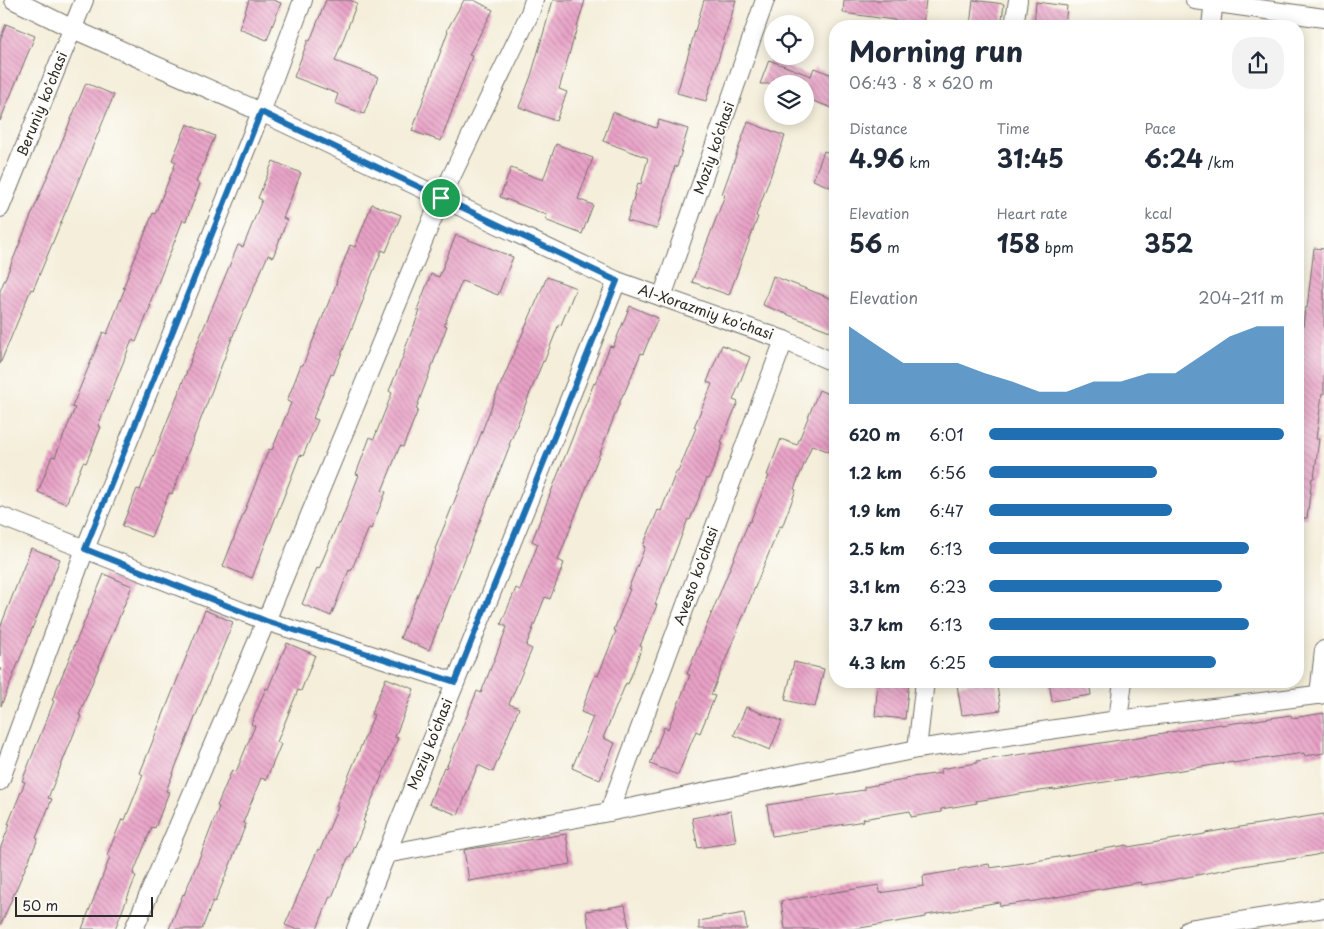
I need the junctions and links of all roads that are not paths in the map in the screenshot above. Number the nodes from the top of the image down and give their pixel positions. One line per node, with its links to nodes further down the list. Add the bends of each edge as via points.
1 (14, 0): 12 (street, Al-Xorazmiy ko'chasi)
2 (84, 0): 12 (street, Beruniy ko'chasi)
3 (303, 0): 13 (street)
4 (534, 0): 14 (street)
5 (765, 0): 17 (street, Moziy ko‘chasi)
6 (1018, 0): 10 (street)
7 (1195, 0): 8 (street)
8 (1214, 1): 9 (street); 11 (street)
9 (1324, 18)
10 (1015, 20)
11 (1211, 20)
12 (73, 28): 13 (street, Al-Xorazmiy ko'chasi); 15 (street, Beruniy ko'chasi)
13 (261, 112): 14 (street, Al-Xorazmiy ko'chasi); 21 (street)
14 (441, 198): 16 (street, Al-Xorazmiy ko'chasi); 22 (street)
15 (0, 208)
16 (617, 281): 17 (street, Al-Xorazmiy ko'chasi); 24 (street, Moziy ko‘chasi)
17 (662, 297): 18 (street, Al-Xorazmiy ko'chasi)
18 (784, 340): 19 (street, Al-Xorazmiy ko'chasi); 31 (street, Avesto ko'chasi)
19 (829, 360)
20 (0, 516): 21 (street)
21 (85, 549): 22 (street); 30 (street)
22 (266, 621): 24 (street); 34 (street)
23 (1324, 650): 27 (street)
24 (455, 682): 32 (street, Moziy ko‘chasi)
25 (924, 688): 29 (street)
26 (1122, 688): 28 (street)
27 (1321, 695): 28 (street)
28 (1118, 720): 29 (street)
29 (917, 749): 31 (street)
30 (0, 781)
31 (609, 812): 32 (street)
32 (386, 854): 35 (street, Moziy ko‘chasi)
33 (1324, 908): 36 (street)
34 (134, 929)
35 (356, 929)
36 (1189, 929)

